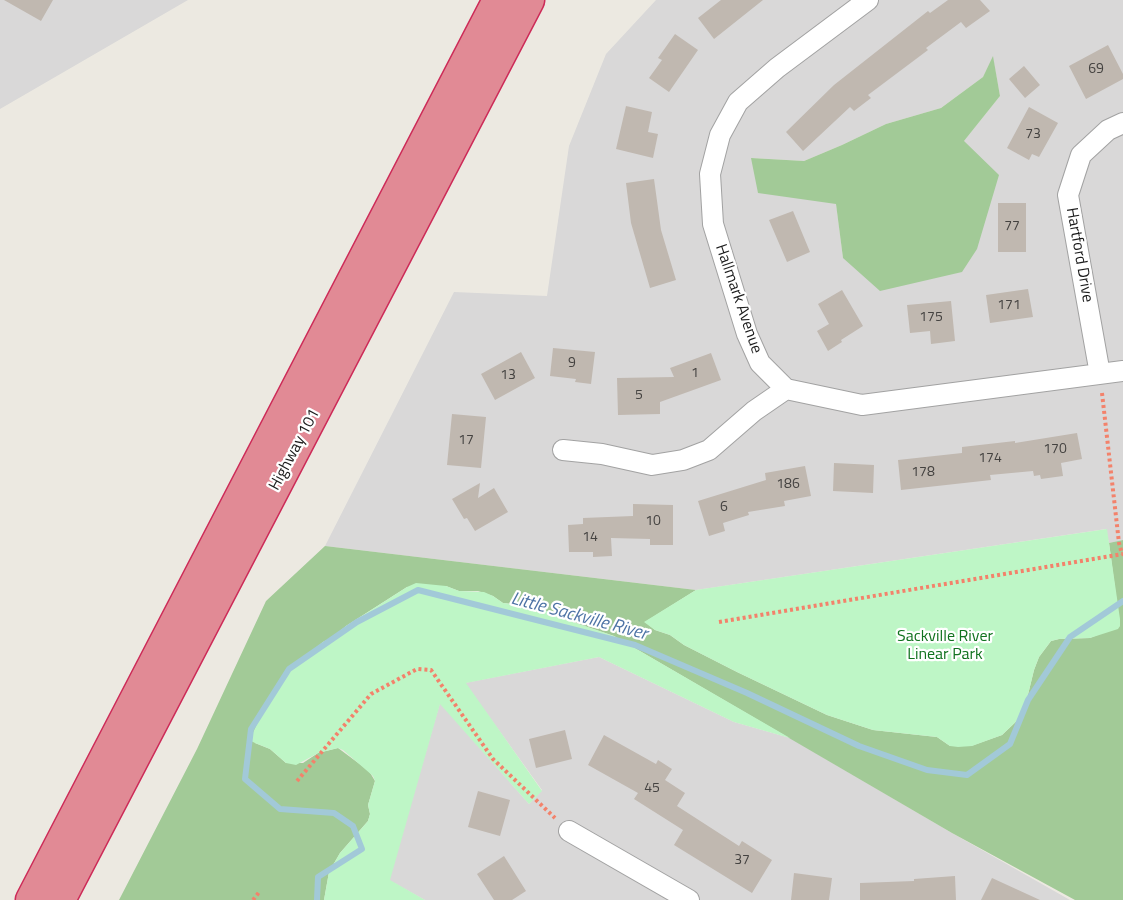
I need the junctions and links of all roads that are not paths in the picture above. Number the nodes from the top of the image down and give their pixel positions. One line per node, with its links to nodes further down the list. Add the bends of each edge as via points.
1 (498, 0): 10 (highway, Highway 101)
2 (529, 0): 11 (highway, Highway 101)
3 (868, 0): 7 (street, Hallmark Avenue, via 738,102 720,135 710,174 713,224 747,334 760,363)
4 (1123, 123): 6 (street, Hartford Drive, via 1108,130 1081,154 1068,195)
5 (1123, 371): 6 (street)
6 (1100, 374): 7 (street, via 862,405)
7 (786, 389): 8 (street, via 709,450 683,460 652,465)
8 (562, 450)
9 (569, 831): 12 (street)
10 (31, 900)
11 (60, 900)
12 (689, 900)

